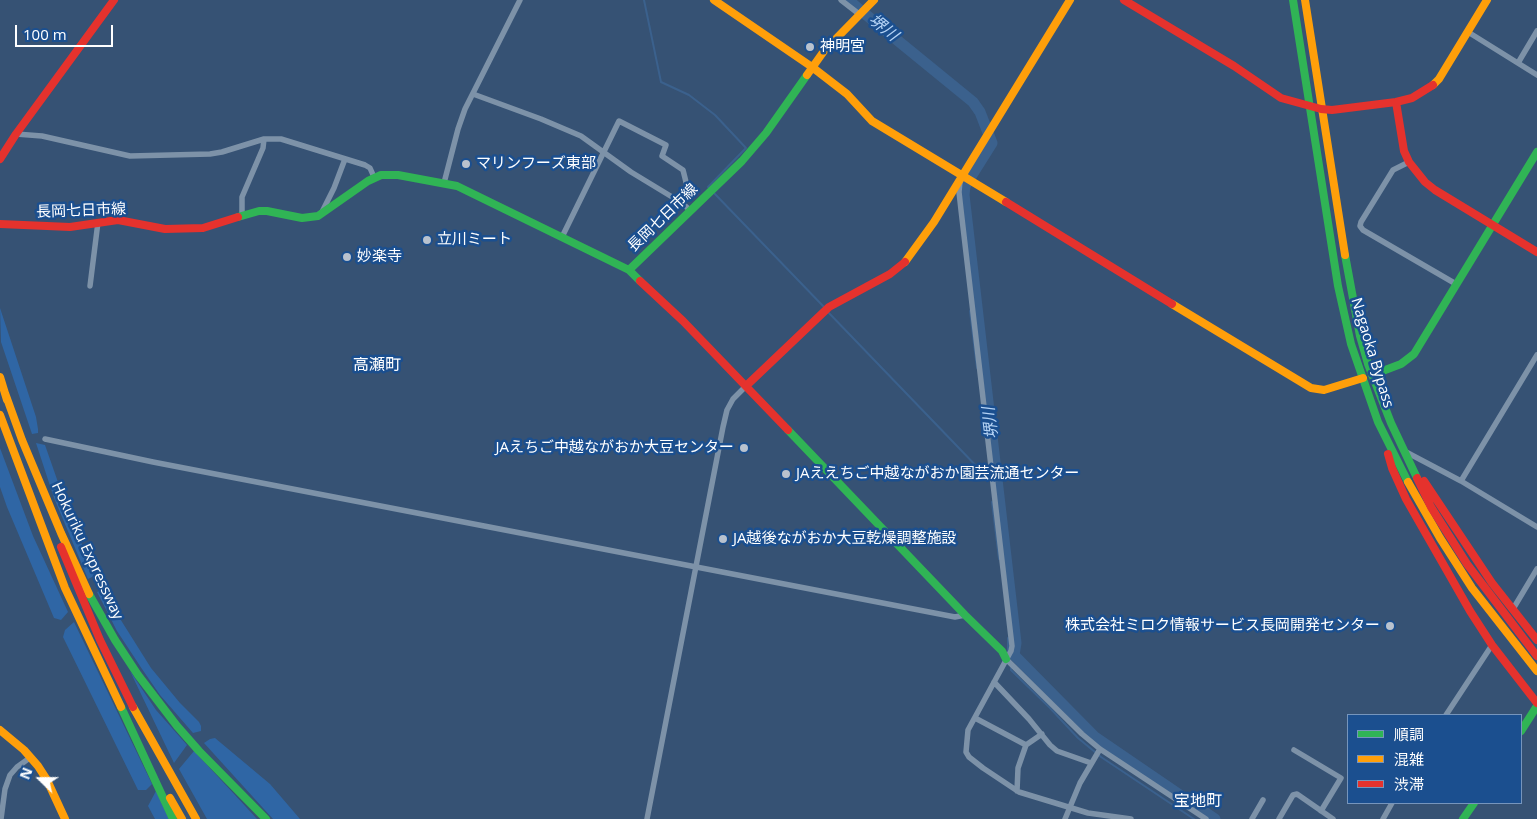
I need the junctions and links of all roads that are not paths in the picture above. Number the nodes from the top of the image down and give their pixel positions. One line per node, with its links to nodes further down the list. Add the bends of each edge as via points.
1 (114, 0): 21 (main road)
2 (520, 0): 17 (street)
3 (714, 0): 15 (main road)
4 (841, 0): 11 (street)
5 (874, 0): 11 (main road, 長岡七日市線)
6 (1070, 0): 28 (main road)
7 (1124, 0): 19 (main road, via 1276,95)
8 (1293, 0): 19 (main road, Nagaoka Bypass)
9 (1305, 0): 20 (main road, Nagaoka Bypass)
10 (1487, 0): 12 (main road)
11 (859, 14): 15 (main road, 長岡七日市線)
12 (1468, 32): 14 (street); 18 (main road, via 1439,79 1429,89)
13 (1536, 34): 14 (street)
14 (1518, 63): 16 (street)
15 (812, 67): 28 (main road, via 847,94 872,121); 32 (main road, 長岡七日市線, via 766,133)
16 (1537, 75)
17 (473, 94): 23 (street, via 581,136); 30 (street, via 458,129)
18 (1396, 102): 20 (main road); 27 (main road)
19 (1310, 107): 20 (main road); 46 (main road, Nagaoka Bypass, via 1338,286 1351,344)
20 (1321, 109): 44 (main road, Nagaoka Bypass, via 1355,312)
21 (16, 134): 22 (street, via 42,136 130,156 210,154); 25 (main road)
22 (264, 140): 26 (street, via 281,139); 34 (street, via 242,197)
23 (604, 152): 31 (street); 31 (street, via 620,121 666,145 662,156 683,170 688,190); 38 (street)
24 (1537, 152): 37 (main road)
25 (0, 159)
26 (345, 159): 29 (street, via 370,168); 33 (street)
27 (1409, 162): 37 (main road, via 1430,186); 41 (street, via 1393,170 1360,226)
28 (962, 175): 46 (main road, via 1311,388 1324,390); 47 (main road, via 905,263 829,307); 62 (street, via 959,192 1011,640 1011,651)
29 (374, 177): 30 (main road, 長岡七日市線, via 398,175); 33 (main road, 長岡七日市線)
30 (444, 183): 38 (main road, 長岡七日市線, via 457,186)
31 (682, 203): 32 (street)
32 (691, 211): 40 (main road, 長岡七日市線)
33 (321, 213): 34 (main road, 長岡七日市線, via 309,218 267,211)
34 (242, 216): 35 (main road, 長岡七日市線, via 195,228 164,229 118,220)
35 (98, 222): 36 (main road, 長岡七日市線, via 70,227); 42 (street)
36 (0, 224)
37 (1492, 224): 39 (main road); 41 (main road)
38 (562, 237): 40 (main road, 長岡七日市線)
39 (1537, 252)
40 (629, 270): 47 (main road)
41 (1456, 284): 44 (main road, via 1408,360)
42 (90, 286)
43 (1537, 355): 53 (street)
44 (1372, 375): 46 (street); 52 (main road, Nagaoka Bypass)
45 (0, 377): 48 (main road, Hokuriku Expressway)
46 (1363, 378): 50 (main road, Nagaoka Bypass)
47 (746, 386): 55 (street, via 727,410); 58 (main road)
48 (5, 393): 87 (main road, Hokuriku Expressway, via 51,526 100,640 156,751); 88 (main road, Hokuriku Expressway, via 62,533 96,608 115,640 177,726)
49 (0, 414): 65 (main road, Hokuriku Expressway, via 65,588)
50 (1378, 422): 60 (main road, via 1392,468 1406,499); 63 (main road, Nagaoka Bypass, via 1440,538 1472,588)
51 (46, 439): 55 (street)
52 (1402, 450): 53 (street); 57 (main road); 61 (main road, Nagaoka Bypass, via 1450,540)
53 (1461, 481): 54 (street)
54 (1537, 527)
55 (696, 567): 58 (street, via 955,617); 89 (street)
56 (1537, 569): 57 (street)
57 (1512, 609): 59 (main road)
58 (965, 615): 62 (main road, via 1002,651)
59 (1537, 640)
60 (1492, 645): 66 (main road); 67 (street)
61 (1535, 653)
62 (1006, 659): 64 (street); 73 (street)
63 (1537, 671)
64 (994, 682): 68 (street); 71 (street)
65 (115, 696): 85 (main road, Hokuriku Expressway); 86 (main road, Hokuriku Expressway)
66 (1537, 705): 69 (main road)
67 (1447, 714)
68 (975, 718): 72 (street); 77 (street, via 967,735 966,752)
69 (1522, 729)
70 (0, 730): 75 (main road)
71 (1042, 734): 72 (street); 76 (street, via 1057,751)
72 (1026, 745): 77 (street, via 1018,768)
73 (1100, 749): 76 (street); 92 (street)
74 (1294, 750): 82 (street, via 1341,778)
75 (31, 758): 83 (street, via 10,775); 84 (main road, via 47,780)
76 (1091, 763): 81 (street)
77 (1017, 791): 81 (street)
78 (1263, 800): 93 (street)
79 (1391, 804): 96 (street)
80 (1473, 804): 97 (main road)
81 (1069, 807): 90 (street); 91 (street)
82 (1321, 811): 94 (street, via 1297,794 1293,795); 95 (street)
83 (1, 819)
84 (65, 819)
85 (173, 819)
86 (182, 819)
87 (196, 819)
88 (266, 819)
89 (647, 819)
90 (1065, 819)
91 (1131, 819)
92 (1206, 819)
93 (1252, 819)
94 (1278, 819)
95 (1333, 819)
96 (1382, 819)
97 (1463, 819)

